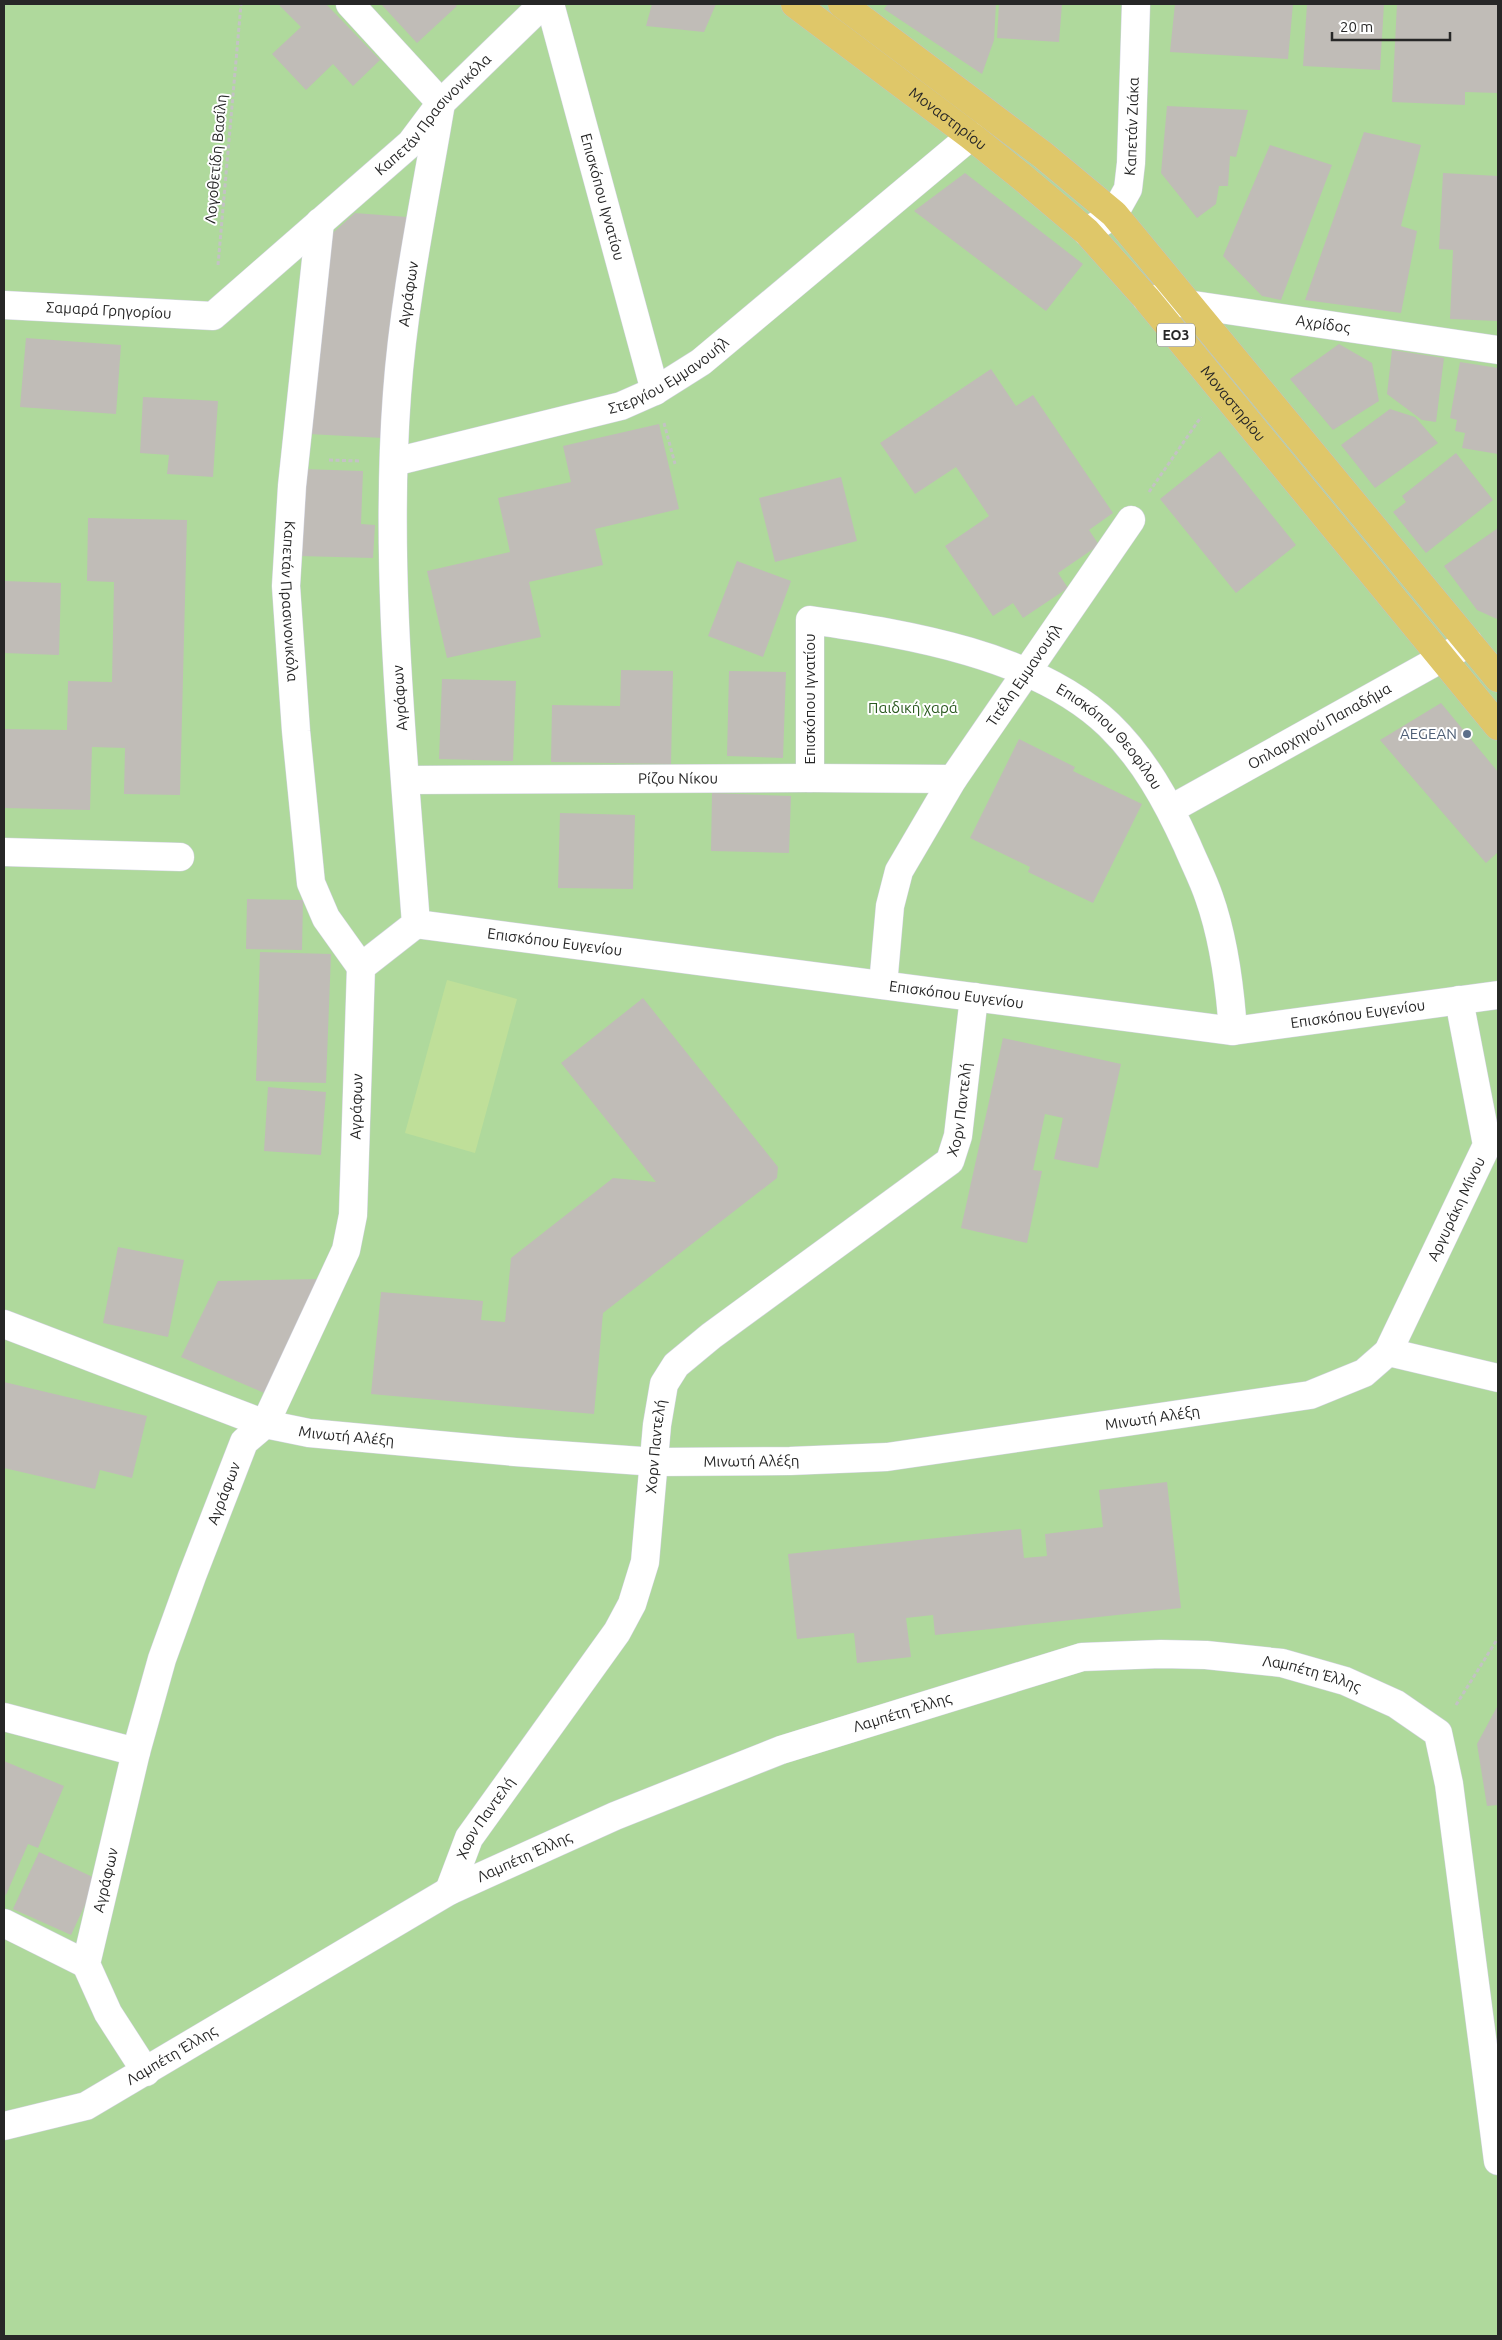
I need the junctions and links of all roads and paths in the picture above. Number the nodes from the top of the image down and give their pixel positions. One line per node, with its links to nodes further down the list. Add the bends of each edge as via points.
1 (241, 4): 17 (path, Λογοθετίδη Βασίλη)
2 (350, 4): 9 (street)
3 (542, 4): 9 (street, Καπετάν Πρασινονικόλα)
4 (550, 4): 20 (street, Επισκόπου Ιγνατίου)
5 (795, 4): 8 (main road, Μοναστηρίου / ΕΟ3)
6 (842, 4): 11 (main road, Μοναστηρίου / ΕΟ3, via 1043,155)
7 (1136, 4): 11 (street, Καπετάν Ζιάκα, via 1131,164 1128,189)
8 (819, 14): 10 (main road, Μοναστηρίου / ΕΟ3)
9 (441, 102): 12 (street, Καπετάν Πρασινονικόλα, via 411,143); 22 (street, Αγράφων, via 408,299 397,393)
10 (971, 136): 13 (main road, Μοναστηρίου / ΕΟ3); 20 (street, Στεργίου Εμμανουήλ, via 701,362)
11 (1114, 214): 13 (street, Καπετάν Ζιάκα); 15 (main road, Μοναστηρίου / ΕΟ3)
12 (320, 222): 17 (street, Καπετάν Πρασινονικόλα); 21 (street, Καπετάν Πρασινονικόλα)
13 (1087, 232): 14 (main road, Μοναστηρίου / ΕΟ3)
14 (1146, 298): 15 (street, Αχρίδος); 19 (main road, Μοναστηρίου / ΕΟ3)
15 (1188, 304): 18 (street, Αχρίδος); 26 (main road, Μοναστηρίου / ΕΟ3)
16 (4, 306): 17 (street, Σαμαρά Γρηγορίου)
17 (213, 316)
18 (1498, 350)
19 (1220, 390): 24 (path); 27 (main road, Μοναστηρίου / ΕΟ3)
20 (655, 391): 22 (street, Στεργίου Εμμανουήλ, via 621,406); 23 (path)
21 (296, 459): 22 (path); 38 (street, Καπετάν Πρασινονικόλα, via 286,586 311,883 326,918)
22 (394, 462): 33 (street, Αγράφων, via 395,618)
23 (675, 464)
24 (1131, 520): 28 (street, Τιτέλη Εμμανουήλ)
25 (810, 620): 28 (street, Επισκόπου Θεοφίλου, via 938,642); 31 (street, Επισκόπου Ιγνατίου)
26 (1469, 643): 27 (street, Οπλαρχηγού Παπαδήμα); 29 (main road, Μοναστηρίου / ΕΟ3)
27 (1442, 658): 30 (main road, Μοναστηρίου / ΕΟ3); 34 (street, Οπλαρχηγού Παπαδήμα)
28 (1026, 672): 32 (street, Τιτέλη Εμμανουήλ); 34 (street, Επισκόπου Θεοφίλου, via 1071,695 1109,724 1142,761)
29 (1498, 678)
30 (1498, 726)
31 (810, 778): 32 (street, Ρίζου Νίκου); 33 (street, Ρίζου Νίκου)
32 (953, 779): 39 (street, Τιτέλη Εμμανουήλ, via 899,871 890,906)
33 (406, 780): 37 (street, Αγράφων)
34 (1171, 809): 43 (street, Επισκόπου Θεοφίλου, via 1209,897 1219,931)
35 (4, 852): 36 (street)
36 (180, 857)
37 (416, 924): 38 (street); 39 (street, Επισκόπου Ευγενίου)
38 (362, 967): 47 (street, Αγράφων, via 355,1171 346,1250)
39 (883, 985): 41 (street, Επισκόπου Ευγενίου)
40 (1498, 995): 42 (street, Επισκόπου Ευγενίου)
41 (974, 997): 43 (street, Επισκόπου Ευγενίου); 48 (street, Χορν Παντελή, via 958,1136 950,1161 676,1365 664,1384)
42 (1459, 1000): 43 (street, Επισκόπου Ευγενίου); 45 (street, Αργυράκη Μίνου, via 1487,1145)
43 (1232, 1031)
44 (4, 1324): 47 (street, Μινωτή Αλέξη)
45 (1388, 1352): 46 (street); 48 (street, Μινωτή Αλέξη, via 1364,1372 1310,1395 1174,1416 887,1457)
46 (1498, 1378)
47 (265, 1424): 48 (street, Μινωτή Αλέξη, via 348,1436); 52 (street, Αγράφων, via 244,1442 162,1659)
48 (656, 1462): 53 (street, Χορν Παντελή, via 645,1562 632,1604 617,1632 469,1838)
49 (1498, 1638): 51 (path)
50 (4, 1717): 52 (street)
51 (1438, 1733): 53 (street, Λαμπέτη Έλλης, via 1396,1704 1345,1681 1282,1663 1197,1654 1082,1657 781,1750 615,1816); 58 (street, via 1449,1784)
52 (136, 1752): 55 (street, Αγράφων)
53 (449, 1891): 56 (street, Λαμπέτη Έλλης)
54 (4, 1922): 55 (street)
55 (86, 1964): 56 (street, via 108,2013)
56 (146, 2072): 57 (street, Λαμπέτη Έλλης, via 86,2106)
57 (4, 2126)
58 (1498, 2161)

